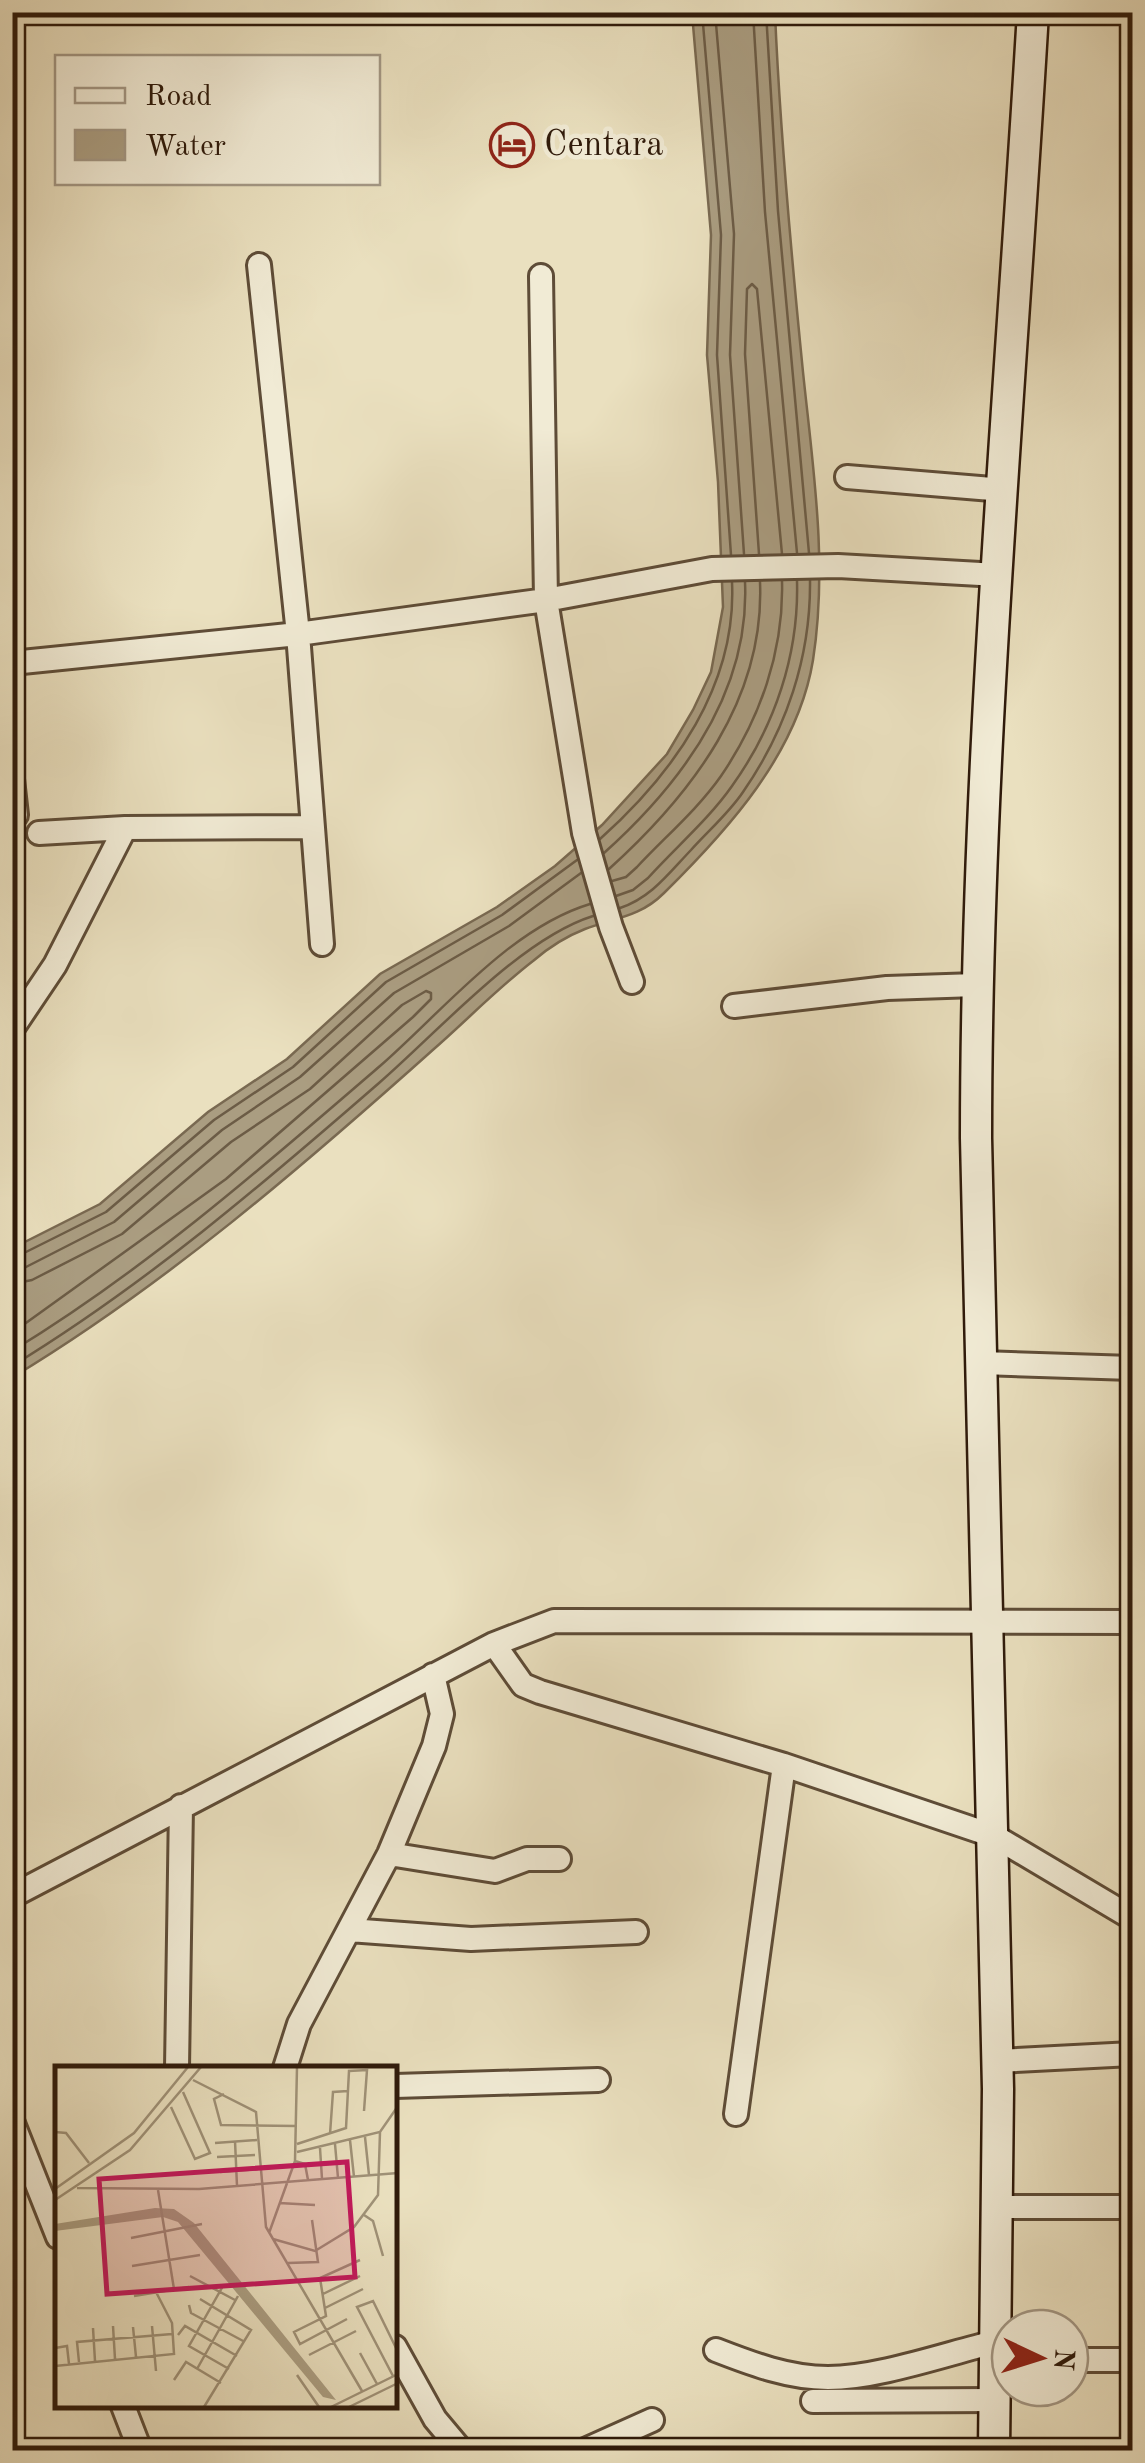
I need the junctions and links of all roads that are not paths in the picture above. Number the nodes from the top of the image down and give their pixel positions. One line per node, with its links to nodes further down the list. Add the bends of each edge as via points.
1 (1033, 12): 5 (street)
2 (259, 265): 8 (street)
3 (541, 276): 7 (street)
4 (847, 477): 5 (street)
5 (1004, 490): 6 (street)
6 (998, 575): 7 (street, via 838,566 712,568); 17 (street)
7 (546, 600): 8 (street); 16 (street, via 584,832)
8 (298, 634): 9 (street); 12 (street)
9 (12, 663)
10 (12, 778): 11 (street)
11 (16, 815)
12 (311, 827): 13 (street); 15 (street)
13 (125, 828): 14 (street); 19 (street, via 55,965)
14 (38, 833)
15 (322, 944)
16 (632, 982)
17 (976, 984): 18 (street); 20 (street)
18 (734, 1006)
19 (12, 1029)
20 (982, 1363): 21 (street); 22 (street)
21 (1132, 1368)
22 (987, 1622): 23 (street); 24 (street, via 554,1621); 28 (street)
23 (1132, 1622)
24 (494, 1644): 25 (street); 26 (street, via 523,1685)
25 (433, 1676): 27 (street); 29 (street, via 442,1714)
26 (784, 1765): 28 (street); 41 (street)
27 (181, 1806): 31 (street); 37 (street)
28 (994, 1836): 32 (street); 36 (street)
29 (390, 1854): 30 (street, via 495,1871 527,1859); 33 (street)
30 (560, 1859)
31 (12, 1896)
32 (1132, 1918)
33 (349, 1930): 34 (street, via 471,1939); 38 (street, via 299,2024)
34 (636, 1932)
35 (1132, 2054): 36 (street)
36 (997, 2061): 43 (street)
37 (178, 2066)
38 (285, 2066)
39 (598, 2080): 40 (street)
40 (398, 2086)
41 (736, 2114)
42 (12, 2121): 45 (street)
43 (996, 2207): 44 (street); 46 (street)
44 (1132, 2208)
45 (55, 2229)
46 (999, 2308)
47 (716, 2350): 49 (street, via 762,2368 829,2378)
48 (398, 2353): 58 (street, via 435,2420)
49 (990, 2355)
50 (1090, 2360): 51 (street)
51 (1132, 2360)
52 (990, 2400): 53 (street)
53 (813, 2402)
54 (124, 2408): 57 (street)
55 (994, 2408): 60 (street)
56 (652, 2420): 59 (street)
57 (140, 2450)
58 (461, 2450)
59 (586, 2450)
60 (994, 2450)

